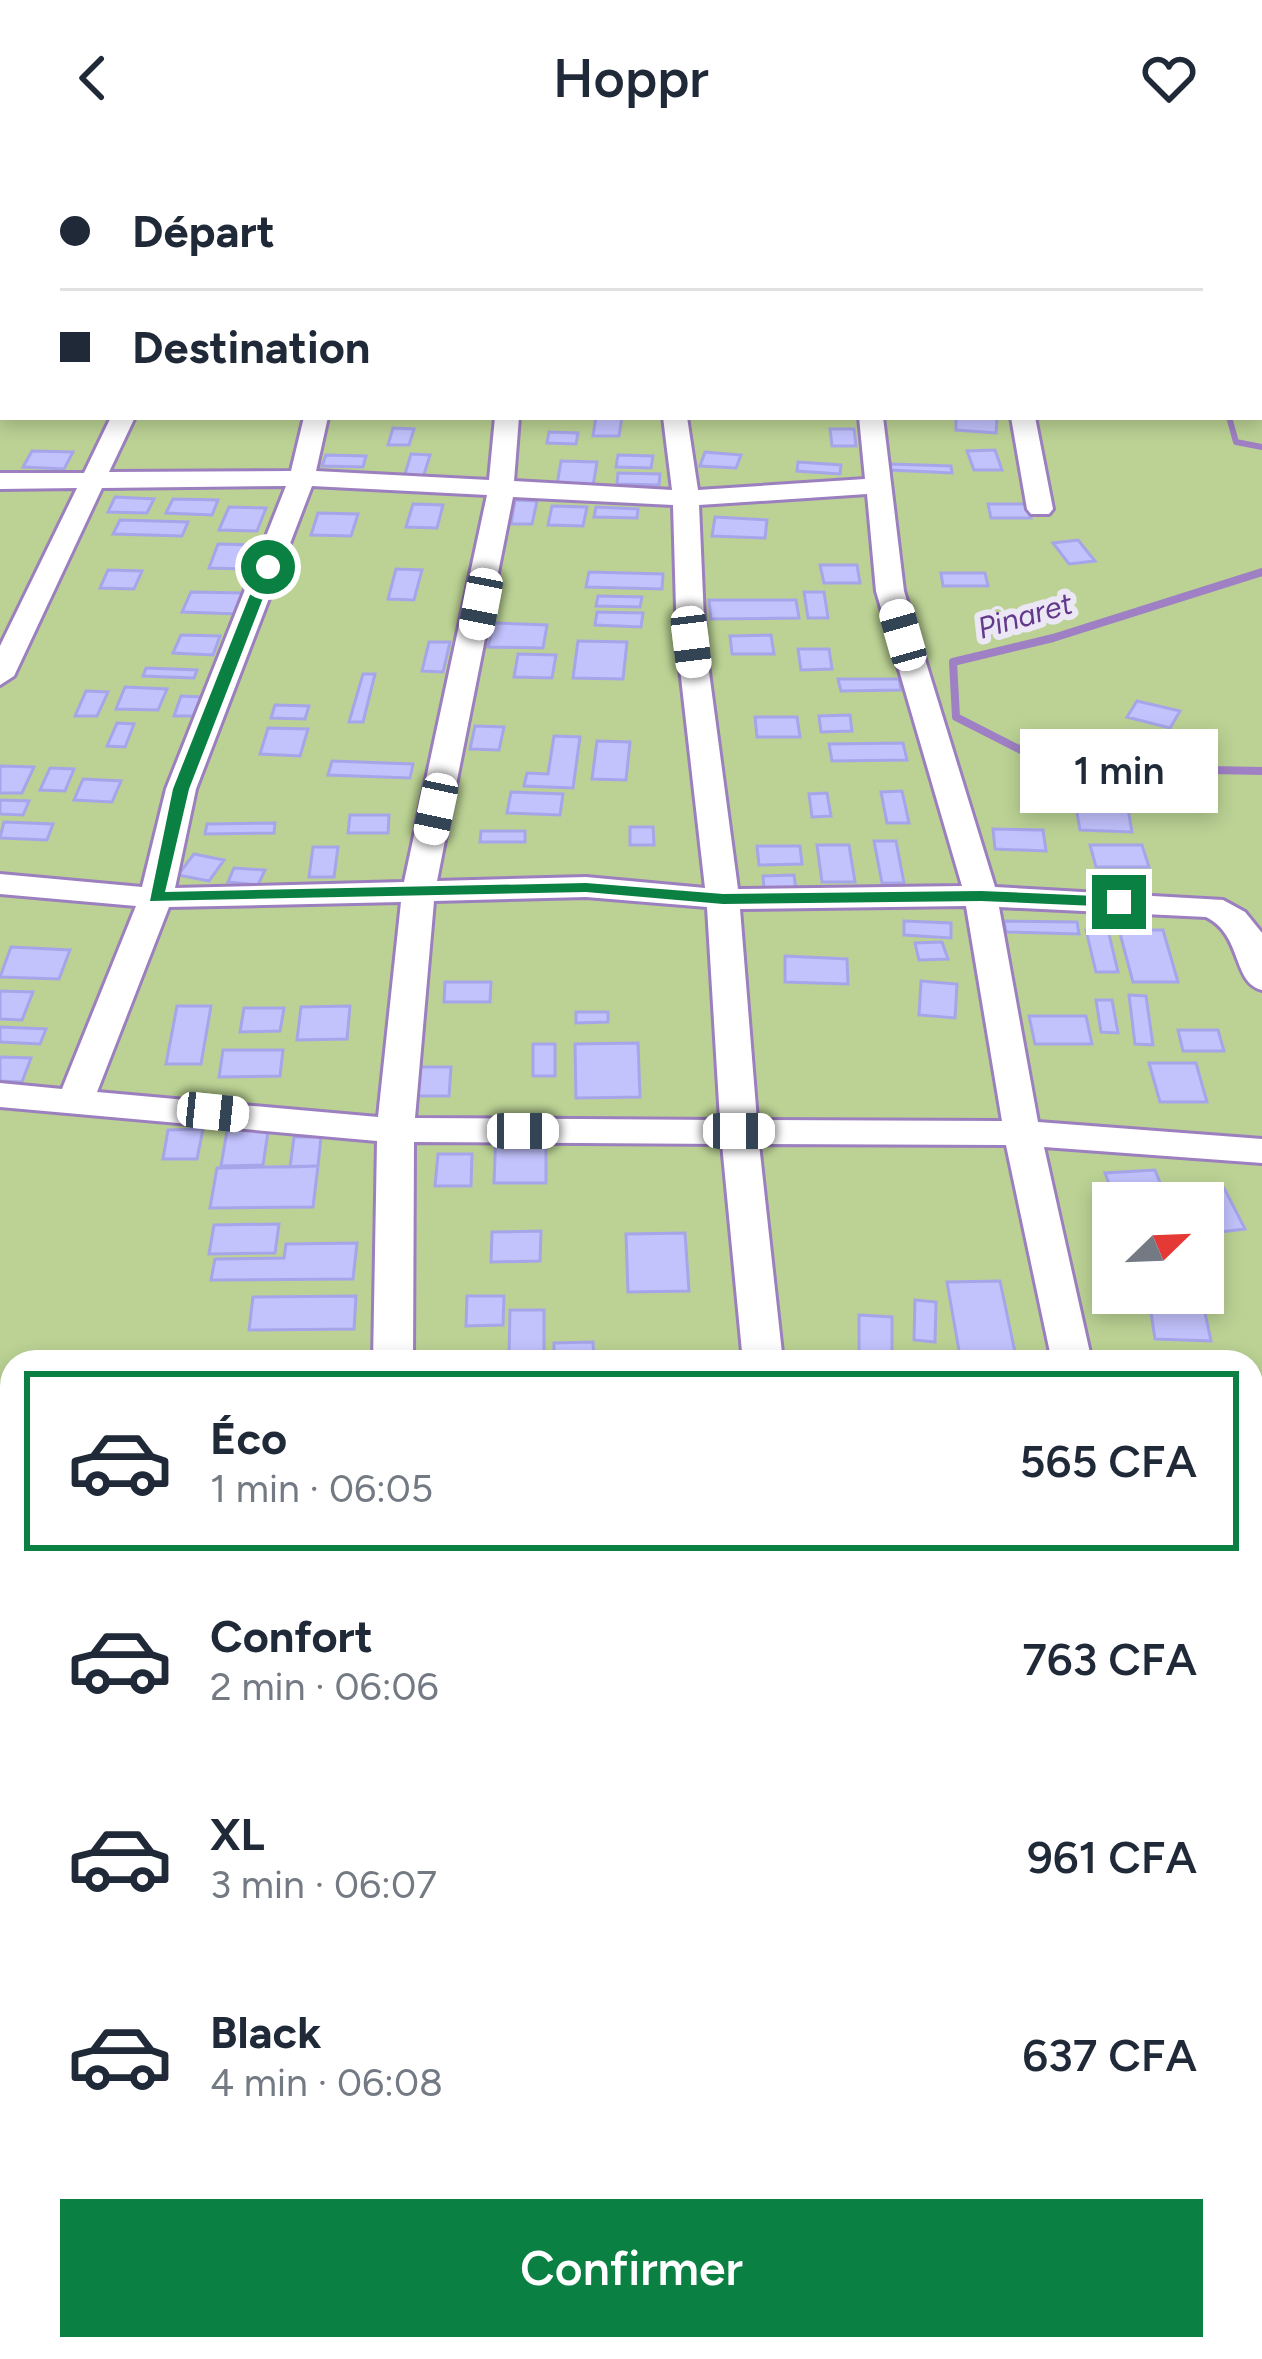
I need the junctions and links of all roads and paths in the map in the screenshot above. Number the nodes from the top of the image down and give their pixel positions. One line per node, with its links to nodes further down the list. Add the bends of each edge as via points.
1 (123, 420): 7 (street)
2 (315, 420): 8 (street)
3 (507, 420): 11 (street)
4 (675, 420): 12 (street)
5 (871, 420): 10 (street)
6 (1024, 420): 13 (street)
7 (95, 477): 8 (street); 9 (street); 15 (street)
8 (302, 478): 11 (street); 20 (street, via 181,789)
9 (0, 482)
10 (877, 486): 12 (street); 19 (street, via 890,591)
11 (504, 488): 12 (street); 18 (street)
12 (686, 498): 21 (street, via 691,642)
13 (1040, 508)
14 (0, 612): 15 (street)
15 (30, 613): 16 (street)
16 (0, 676)
17 (0, 884): 20 (street)
18 (418, 892): 20 (street); 21 (street, via 586,887); 25 (street)
19 (981, 896): 21 (street); 22 (street, via 1211,907 1246,928); 27 (street)
20 (156, 898): 24 (street)
21 (723, 899): 26 (street)
22 (1262, 980)
23 (0, 1095): 24 (street)
24 (76, 1097): 25 (street)
25 (394, 1130): 26 (street); 29 (street)
26 (739, 1131): 27 (street); 30 (street)
27 (1022, 1132): 28 (street); 31 (street)
28 (1262, 1151)
29 (393, 1350)
30 (762, 1350)
31 (1069, 1350)

